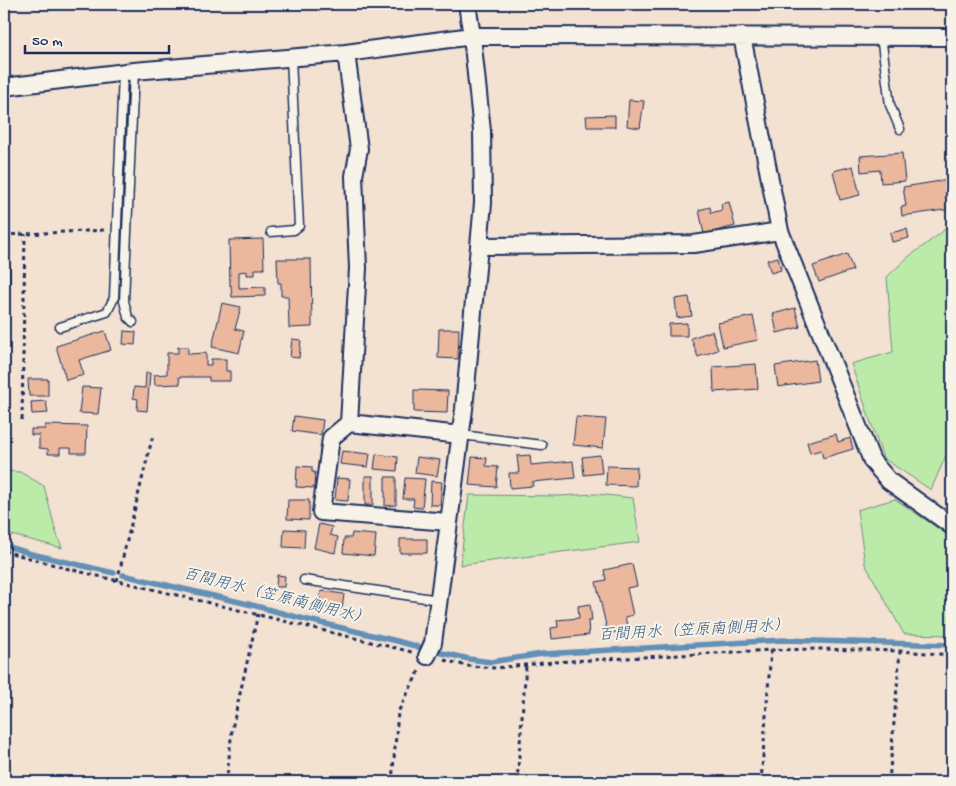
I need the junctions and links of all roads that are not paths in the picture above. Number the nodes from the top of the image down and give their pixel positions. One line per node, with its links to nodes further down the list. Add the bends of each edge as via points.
1 (467, 4): 2 (street)
2 (472, 36): 3 (street); 6 (street); 13 (street, via 482,131 483,203)
3 (742, 36): 4 (street); 11 (street)
4 (881, 36): 5 (street); 10 (lane, via 890,105)
5 (952, 36)
6 (346, 53): 7 (street); 16 (street, via 359,150 354,176 358,268)
7 (291, 58): 8 (street); 12 (lane, via 299,226 294,230)
8 (129, 72): 9 (street); 14 (lane, via 124,301 128,317); 15 (lane, via 116,230 114,298 106,312)
9 (4, 87)
10 (900, 129)
11 (780, 231): 13 (street, via 694,244); 20 (street, via 872,461 889,481)
12 (271, 232)
13 (479, 246): 17 (street)
14 (133, 322)
15 (60, 327)
16 (349, 423): 17 (street); 19 (street, via 331,438 321,512)
17 (461, 435): 18 (lane); 19 (street)
18 (542, 445)
19 (449, 522): 22 (street)
20 (952, 526)
21 (304, 580): 22 (lane)
22 (439, 600): 23 (street, via 433,643)
23 (427, 656)

